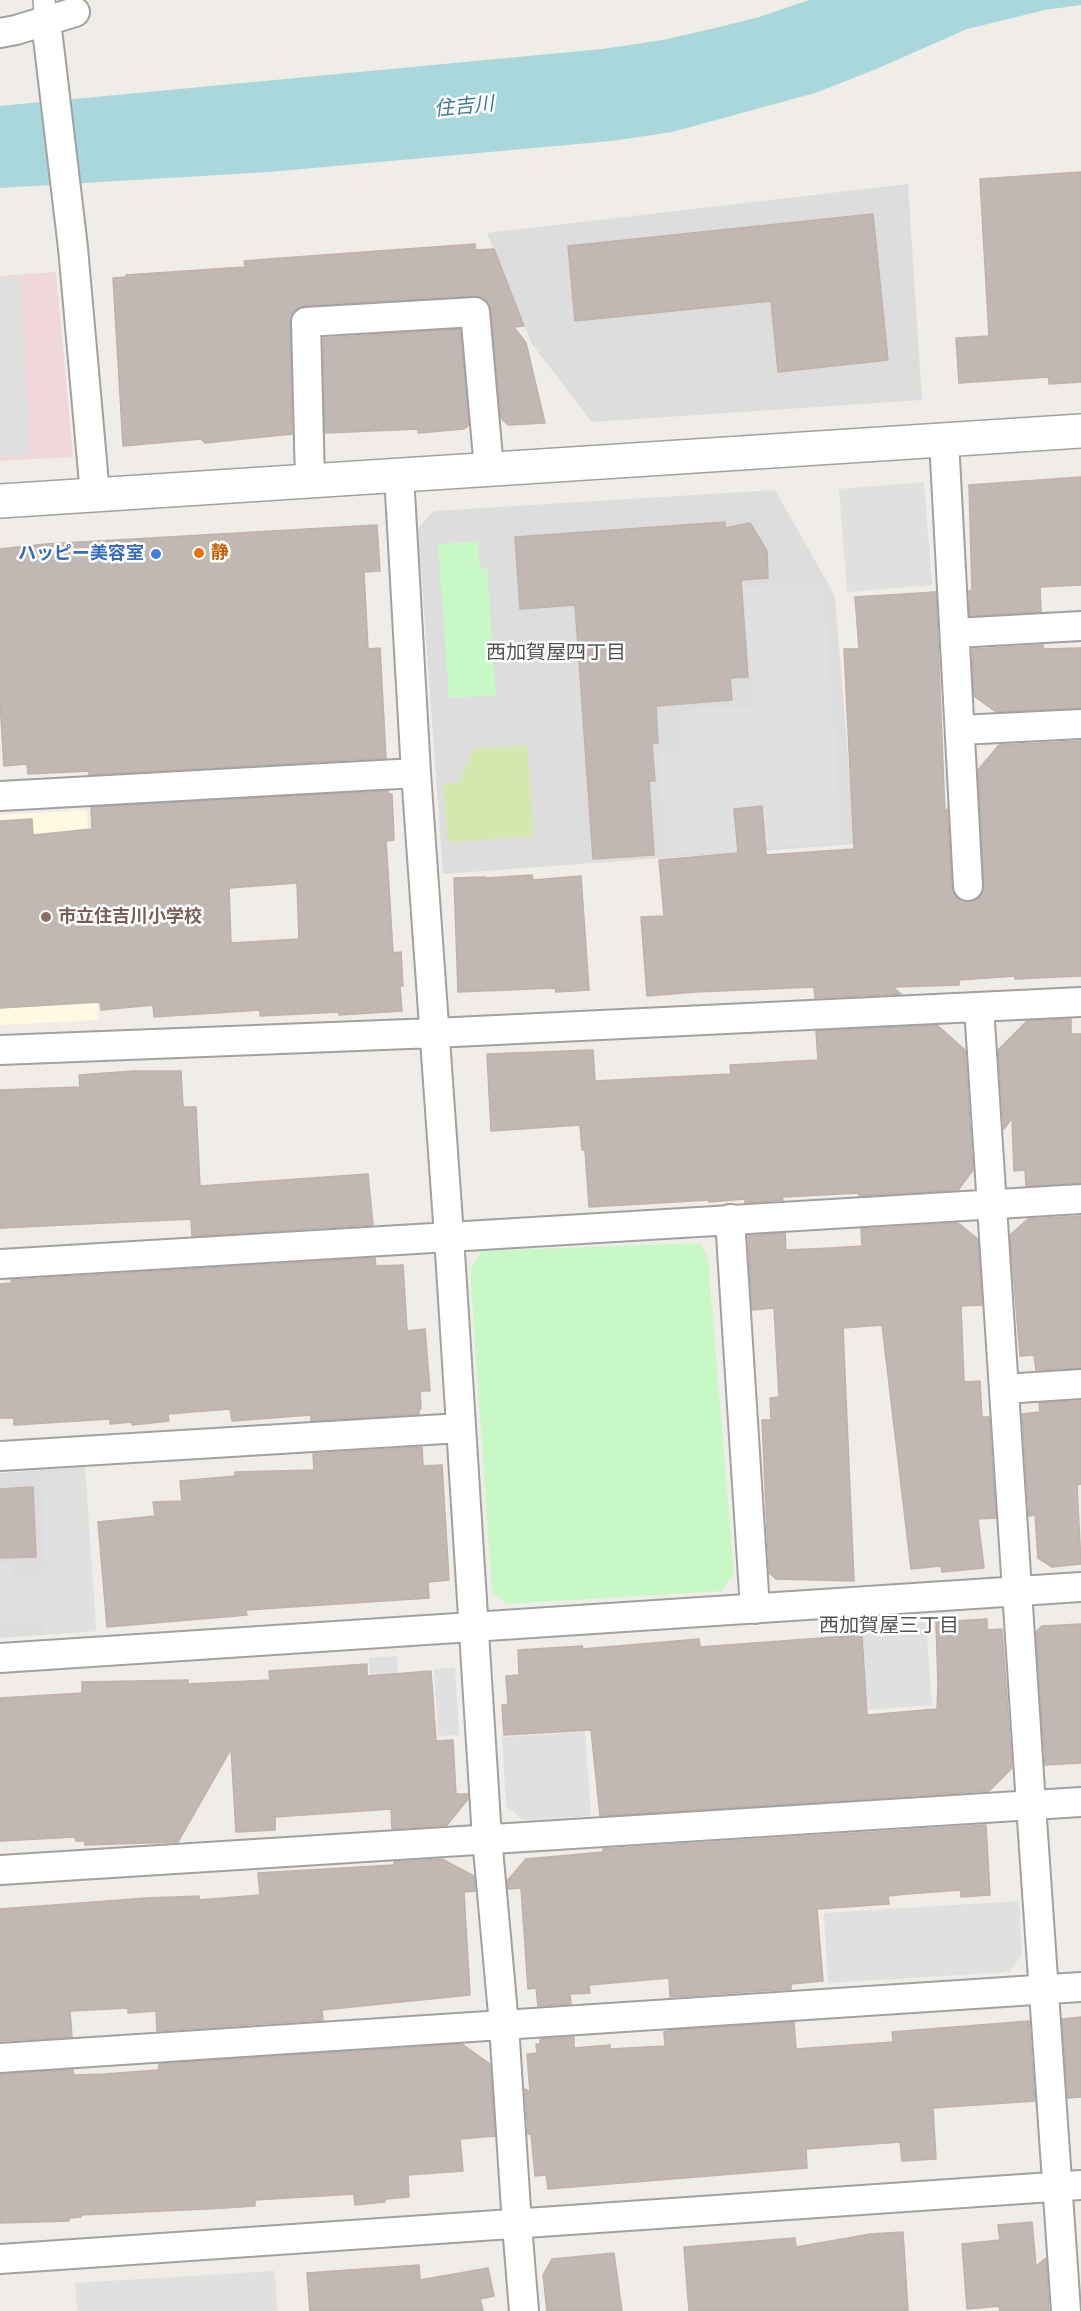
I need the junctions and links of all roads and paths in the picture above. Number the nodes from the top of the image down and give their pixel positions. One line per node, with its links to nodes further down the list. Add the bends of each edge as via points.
1 (75, 12): 2 (street)
2 (45, 18): 3 (street); 9 (street, via 73,248)
3 (0, 33)
4 (1081, 431): 5 (street)
5 (945, 440): 6 (street); 12 (street)
6 (489, 469): 7 (street); 8 (street, via 475,312 306,322)
7 (399, 475): 8 (street); 15 (street)
8 (310, 481): 9 (street)
9 (95, 495): 10 (street)
10 (0, 501)
11 (1081, 626): 12 (street)
12 (955, 633): 14 (street)
13 (1081, 724): 14 (street)
14 (960, 730): 17 (street)
15 (416, 773): 16 (street); 20 (street)
16 (0, 796)
17 (968, 886)
18 (1081, 1002): 19 (street)
19 (979, 1007): 20 (street); 23 (street)
20 (434, 1033): 21 (street); 25 (street)
21 (0, 1050)
22 (1081, 1200): 23 (street)
23 (993, 1205): 24 (street); 28 (street)
24 (730, 1219): 25 (street); 33 (street)
25 (449, 1236): 26 (street); 29 (street)
26 (0, 1264)
27 (1081, 1384): 28 (street)
28 (1004, 1389): 32 (street)
29 (461, 1428): 30 (street); 34 (street)
30 (0, 1456)
31 (1081, 1587): 32 (street)
32 (1017, 1592): 33 (street); 37 (street)
33 (755, 1609): 34 (street)
34 (474, 1628): 35 (street); 38 (street)
35 (0, 1658)
36 (1081, 1802): 37 (street)
37 (1031, 1805): 38 (street); 41 (street)
38 (487, 1838): 39 (street); 42 (street)
39 (0, 1870)
40 (1081, 1987): 41 (street)
41 (1044, 1989): 42 (street); 44 (street)
42 (504, 2025): 43 (street); 45 (street)
43 (0, 2058)
44 (1069, 2186): 45 (street); 48 (street)
45 (517, 2225): 46 (street); 47 (street)
46 (0, 2259)
47 (524, 2311)
48 (1066, 2311)

